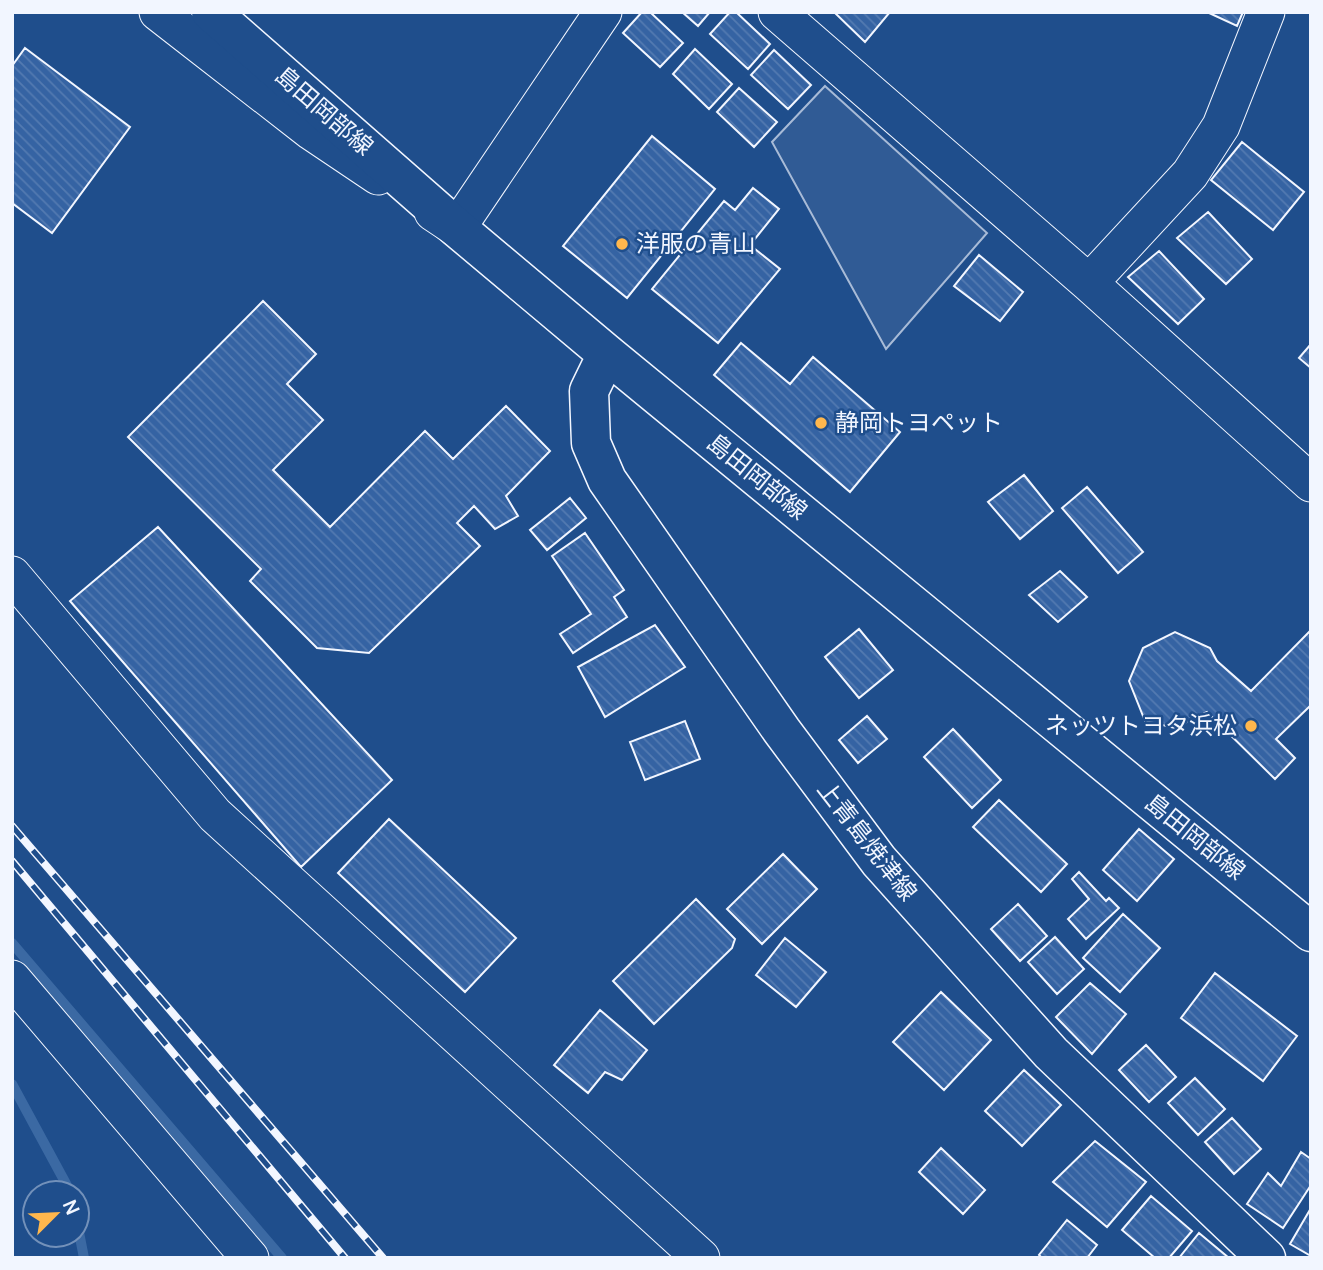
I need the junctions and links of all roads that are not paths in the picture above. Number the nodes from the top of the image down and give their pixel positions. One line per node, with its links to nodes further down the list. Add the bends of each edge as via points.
1 (158, 12): 6 (street, via 311,131)
2 (211, 12): 6 (main road, 島田岡部線)
3 (603, 12): 6 (street)
4 (777, 12): 7 (street)
5 (1266, 12): 7 (street, via 1221,126 1190,174)
6 (457, 228): 8 (main road, 島田岡部線)
7 (1089, 283): 9 (street)
8 (607, 354): 11 (main road, 島田岡部線); 15 (main road, 上青島焼津線, via 589,391 591,443 607,480 782,731 879,861 968,963 1051,1053)
9 (1311, 483)
10 (12, 575): 14 (street, via 215,815)
11 (1311, 932)
12 (12, 979): 13 (street)
13 (250, 1258)
14 (701, 1258)
15 (1266, 1258)

